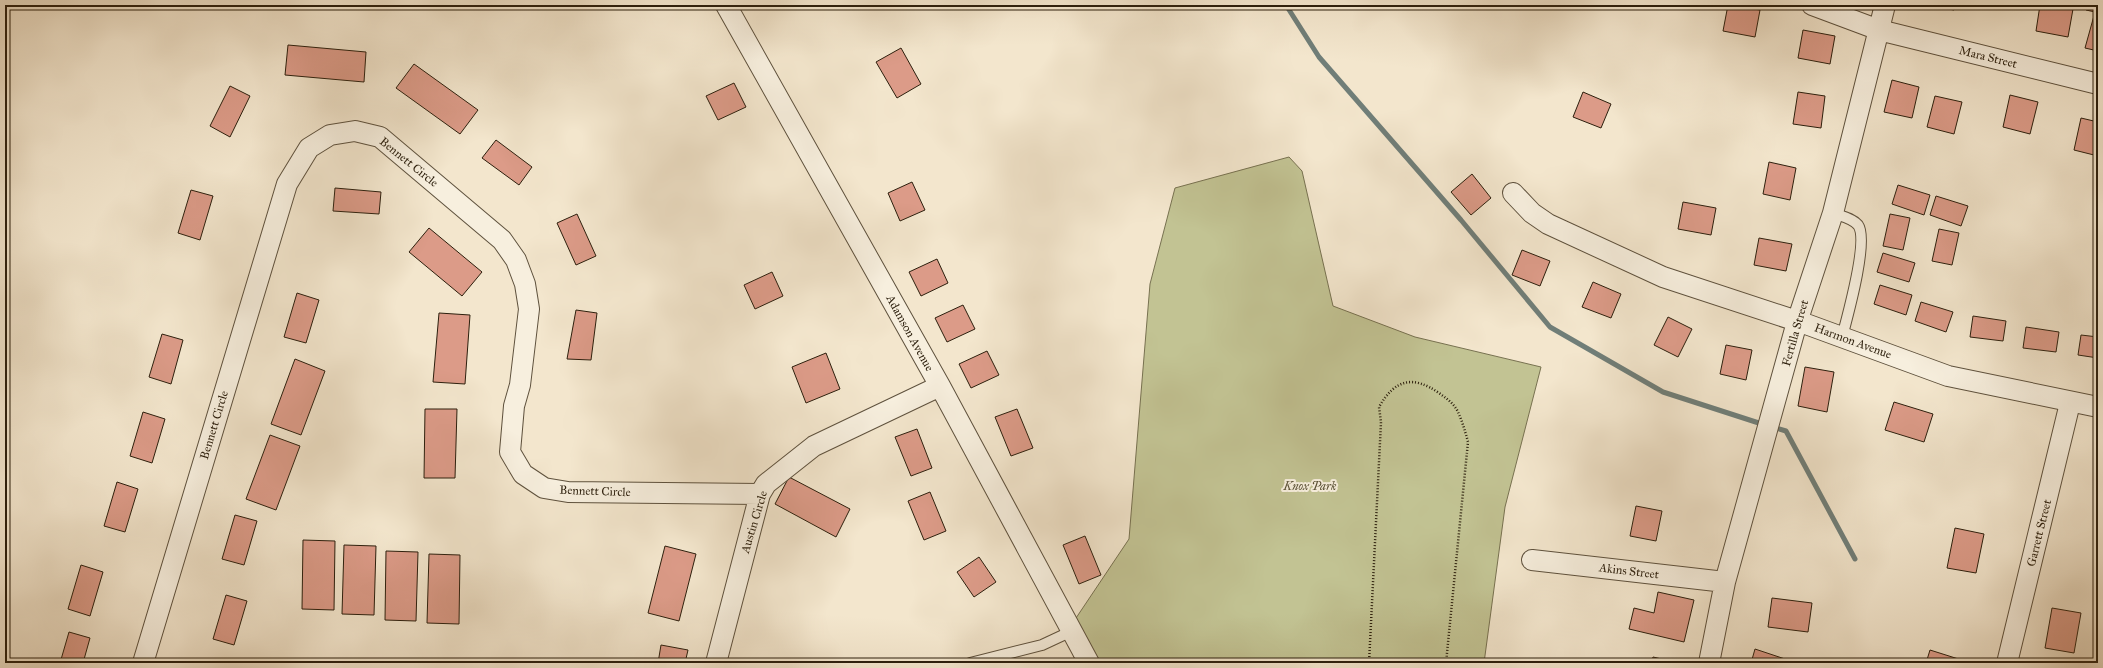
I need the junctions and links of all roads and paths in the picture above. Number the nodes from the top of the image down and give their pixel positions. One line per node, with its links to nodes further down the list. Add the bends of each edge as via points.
1 (726, 5): 10 (street, Adamson Avenue)
2 (1812, 5): 4 (street, Mara Street)
3 (1885, 5): 4 (street, Fertilla Street)
4 (1879, 30): 5 (street, Mara Street); 7 (street, Fertilla Street)
5 (2098, 84)
6 (1514, 193): 8 (street, Harmon Avenue, via 1532,213 1548,224 1649,270)
7 (1833, 212): 8 (street, Fertilla Street); 9 (lane, via 1858,226 1861,234 1857,275)
8 (1797, 322): 9 (street, Harmon Avenue); 15 (street, Fertilla Street)
9 (1842, 337): 11 (street, Harmon Avenue, via 1948,376)
10 (940, 386): 13 (street, Austin Circle, via 814,446 766,484); 16 (street, Adamson Avenue)
11 (2070, 403): 12 (street, Harmon Avenue); 24 (street, Garrett Street)
12 (2098, 407)
13 (760, 494): 17 (street, Bennett Circle, via 568,492 544,488 523,474 510,452 514,406 520,385 530,309 526,284 516,260 502,240 380,137 355,132 330,135 309,148 287,184); 18 (street, Austin Circle)
14 (1532, 560): 15 (street, Akins Street)
15 (1725, 582): 23 (street, Fertilla Street)
16 (1072, 632): 19 (lane, via 1042,645); 20 (street, Adamson Avenue)
17 (143, 663)
18 (716, 663)
19 (970, 663)
20 (1089, 663)
21 (1369, 663): 22 (path, via 1381,422 1379,407 1392,389 1400,383 1410,381 1423,384 1449,400 1456,410 1468,442)
22 (1446, 663)
23 (1709, 663)
24 (2007, 663)

